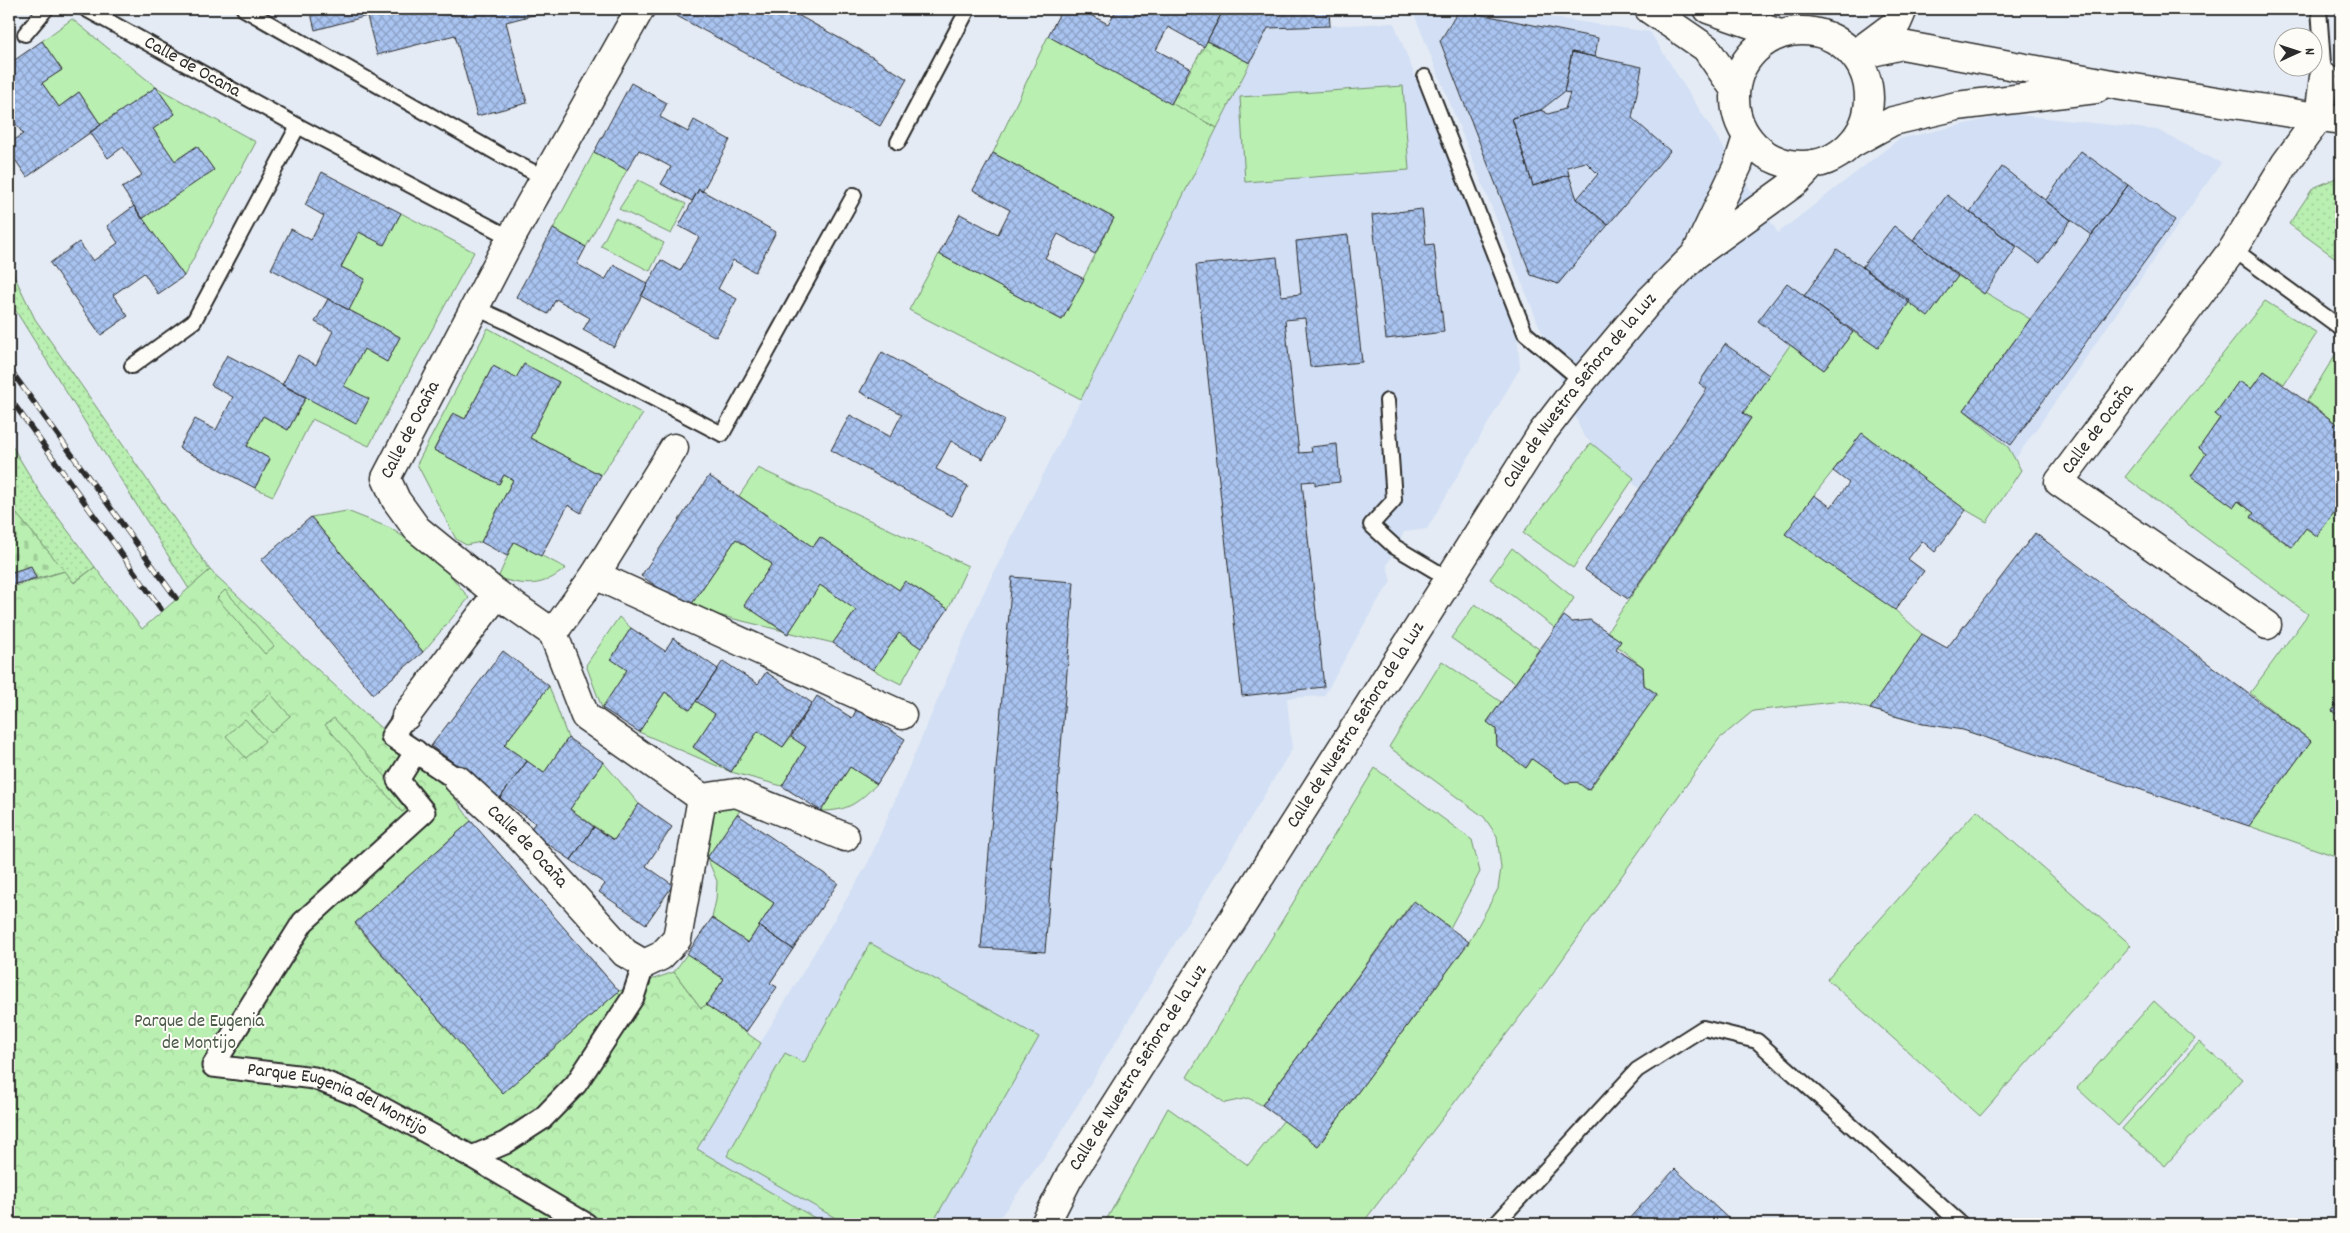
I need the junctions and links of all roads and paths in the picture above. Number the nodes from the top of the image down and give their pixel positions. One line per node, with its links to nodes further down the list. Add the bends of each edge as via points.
1 (46, 9): 10 (lane)
2 (86, 9): 18 (lane, Calle de Ocaña)
3 (244, 9): 23 (lane)
4 (640, 9): 23 (street, Calle de Ocaña)
5 (968, 9): 20 (lane)
6 (1649, 9): 16 (street, via 1706,48)
7 (1708, 9): 11 (street)
8 (1903, 9): 12 (street, via 1897,23)
9 (2319, 9): 14 (lane)
10 (25, 34)
11 (1780, 34): 12 (street, via 1800,30 1821,33 1840,42); 16 (street, via 1763,42 1749,55)
12 (1854, 55): 15 (street, via 1902,45); 21 (street, via 1869,91 1868,111)
13 (1425, 77): 31 (lane, via 1525,333)
14 (2324, 77): 17 (street, Calle de Ocaña)
15 (2122, 86): 17 (street); 21 (street, via 1957,106 1893,121)
16 (1735, 90): 19 (street, via 1735,106)
17 (2330, 119): 26 (street, Calle de Ocaña, via 2285,164)
18 (298, 126): 25 (lane, Calle de Ocaña); 30 (lane, via 194,321)
19 (1747, 137): 22 (street, via 1776,160 1794,165); 27 (street, via 1738,164)
20 (898, 142)
21 (1851, 144): 22 (street, via 1834,157)
22 (1813, 164): 27 (street, via 1797,181)
23 (545, 178): 25 (street, Calle de Ocaña)
24 (854, 195): 28 (lane, via 722,434)
25 (511, 238): 28 (street, Calle de Ocaña)
26 (2233, 249): 29 (lane); 37 (street, Calle de Ocaña, via 2059,482)
27 (1695, 255): 31 (street, Calle de Nuestra Señora de la Luz, via 1649,301)
28 (476, 308): 36 (street, Calle de Ocaña, via 386,478 396,500 417,528)
29 (2341, 328)
30 (132, 366)
31 (1582, 381): 35 (street, Calle de Nuestra Señora de la Luz, via 1542,433)
32 (1387, 402): 35 (lane, via 1394,500 1371,525 1395,548)
33 (674, 448): 34 (street)
34 (596, 575): 38 (street); 39 (street)
35 (1449, 579): 47 (street, Calle de Nuestra Señora de la Luz)
36 (497, 594): 38 (street, Calle de Ocaña); 40 (street, Calle de Ocaña)
37 (2267, 625)
38 (553, 633): 43 (street, via 585,716)
39 (902, 715)
40 (406, 716): 41 (street, Calle de Ocaña, via 392,736)
41 (416, 751): 42 (street, Calle de Ocaña); 46 (street, Parque Eugenia del Montijo, via 398,780 424,812 303,922 214,1066 314,1078 360,1096)
42 (458, 780): 45 (street, Calle de Ocaña, via 518,836 625,953)
43 (702, 798): 44 (street, via 736,793); 45 (street, via 677,939 661,956)
44 (845, 837)
45 (644, 964): 46 (street, via 633,997 576,1084 542,1119 505,1143)
46 (472, 1157): 48 (street, Parque Eugenia del Montijo)
47 (1068, 1179): 49 (street); 50 (street, Calle de Nuestra Señora de la Luz)
48 (586, 1224)
49 (1045, 1224)
50 (1058, 1224)
51 (1496, 1224): 52 (lane, via 1637,1070 1703,1028 1757,1041)
52 (1961, 1224)

